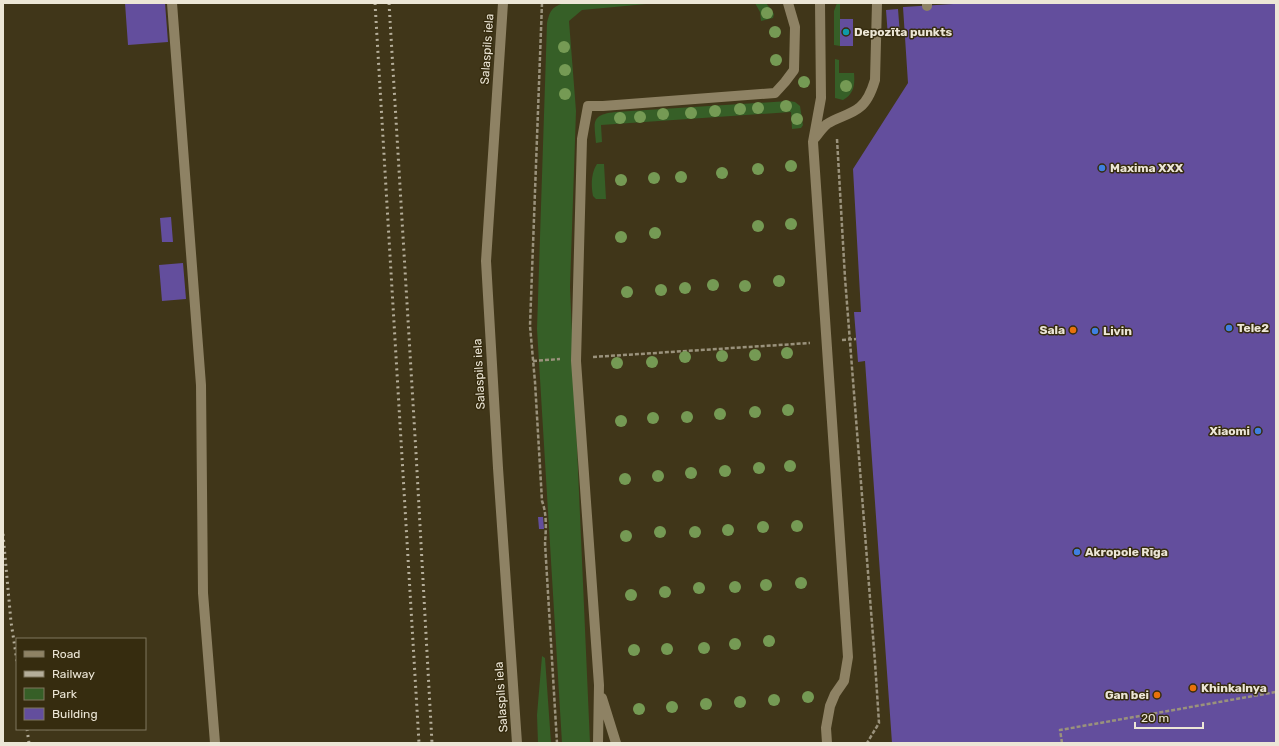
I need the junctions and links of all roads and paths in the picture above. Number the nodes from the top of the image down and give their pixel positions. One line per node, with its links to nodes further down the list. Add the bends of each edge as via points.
1 (172, 3): 16 (street, via 200,385 203,593)
2 (503, 3): 17 (street, Salaspils iela, via 486,261)
3 (542, 3): 13 (path, via 530,326)
4 (788, 3): 12 (street, via 794,27 794,70 775,93 588,106 582,138)
5 (820, 3): 8 (street, via 821,98)
6 (877, 3): 7 (street, via 875,80 872,89 861,107)
7 (835, 120): 8 (street, via 821,130); 10 (path)
8 (813, 142): 11 (street)
9 (856, 339): 10 (path)
10 (850, 340): 11 (path); 22 (path, via 879,724)
11 (827, 342): 12 (path); 21 (street, via 848,657 844,681 830,706 826,728)
12 (576, 358): 13 (path); 14 (street)
13 (533, 361): 18 (path, via 542,502 545,514)
14 (599, 690): 19 (street); 20 (street)
15 (1276, 692): 23 (path, via 1060,730)
16 (215, 743)
17 (517, 743)
18 (557, 743)
19 (598, 743)
20 (616, 743)
21 (827, 743)
22 (867, 743)
23 (1062, 743)

